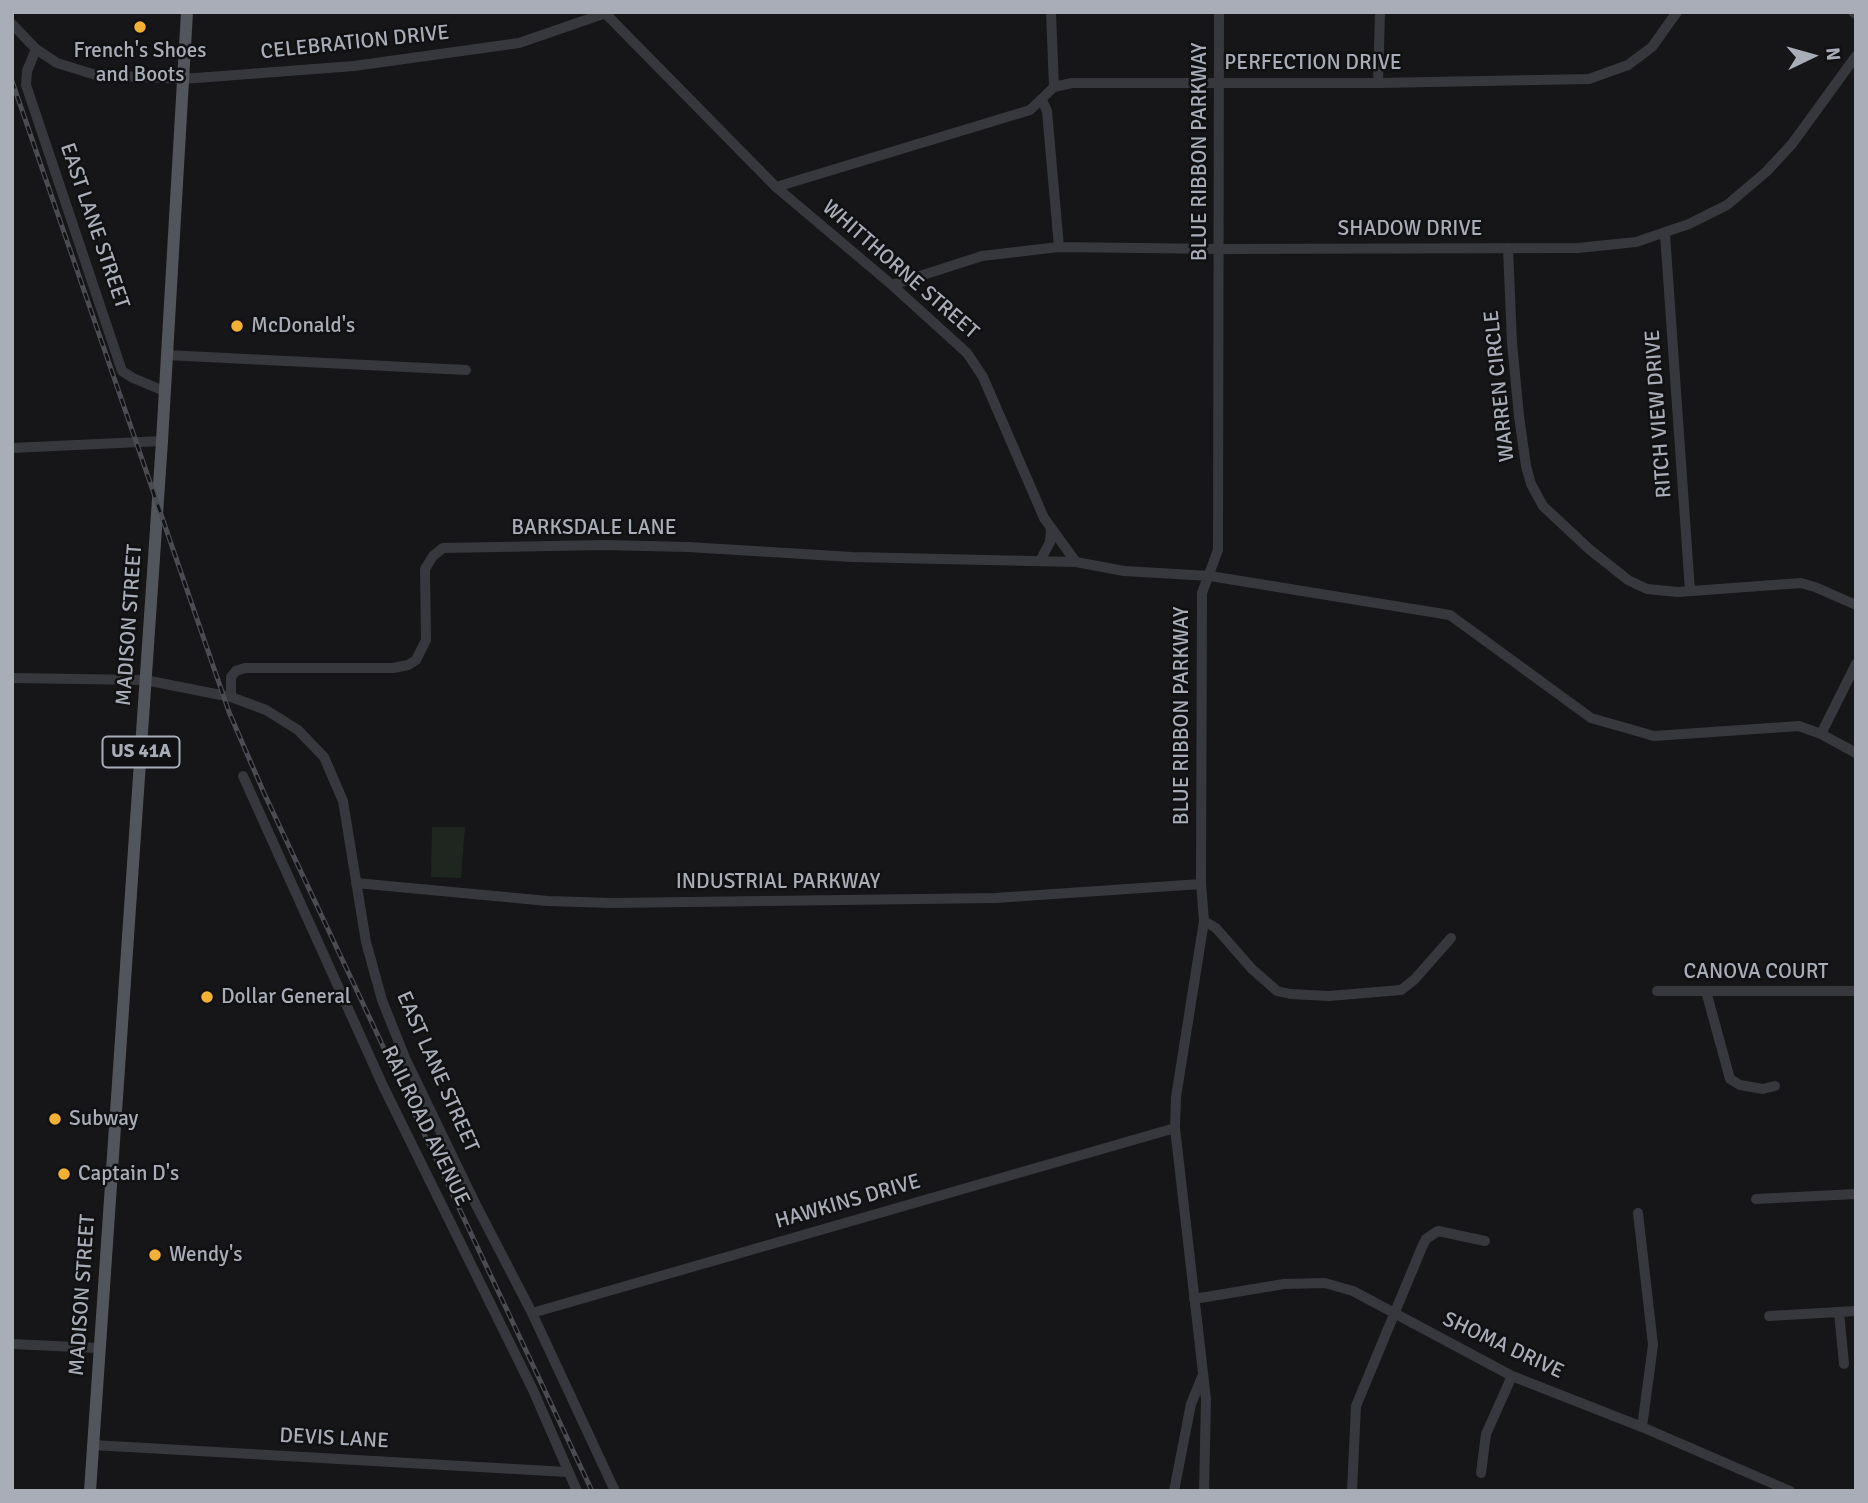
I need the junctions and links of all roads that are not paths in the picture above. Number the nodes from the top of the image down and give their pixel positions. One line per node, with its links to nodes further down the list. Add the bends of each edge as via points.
1 (187, 12): 10 (main road, MADISON STREET / US 41A)
2 (1051, 12): 13 (street)
3 (1219, 12): 11 (street, BLUE RIBBON PARKWAY)
4 (1380, 12): 12 (street)
5 (1678, 12): 12 (street, PERFECTION DRIVE, via 1652,47 1628,65 1589,79)
6 (606, 13): 10 (street, CELEBRATION DRIVE, via 519,43 354,66); 15 (street, WHITTHORNE STREET)
7 (12, 24): 8 (street)
8 (36, 49): 10 (street, via 57,63 96,75); 23 (street, EAST LANE STREET, via 26,85 122,371)
9 (1856, 56): 16 (street, SHADOW DRIVE, via 1766,172 1727,205)
10 (183, 79): 21 (main road, MADISON STREET / US 41A)
11 (1219, 83): 12 (street, PERFECTION DRIVE); 13 (street, PERFECTION DRIVE, via 1072,83); 19 (street, BLUE RIBBON PARKWAY)
12 (1378, 83)
13 (1054, 87): 14 (street)
14 (1042, 100): 15 (street, via 1030,110); 17 (street, via 1047,111)
15 (776, 187): 20 (street, WHITTHORNE STREET)
16 (1665, 234): 18 (street, SHADOW DRIVE, via 1577,248); 30 (street, RITCH VIEW DRIVE)
17 (1059, 247): 19 (street, SHADOW DRIVE); 20 (street, SHADOW DRIVE, via 982,256)
18 (1508, 248): 19 (street, SHADOW DRIVE); 30 (street, WARREN CIRCLE, via 1519,416 1531,484 1543,506 1628,580 1663,592)
19 (1219, 249): 29 (street, BLUE RIBBON PARKWAY, via 1218,550)
20 (892, 285): 26 (street, WHITTHORNE STREET, via 978,366)
21 (166, 355): 22 (street); 23 (main road, MADISON STREET / US 41A)
22 (466, 370)
23 (164, 391): 24 (main road, MADISON STREET / US 41A)
24 (162, 441): 25 (street); 34 (main road, MADISON STREET / US 41A)
25 (12, 448)
26 (1051, 528): 27 (street); 28 (street, WHITTHORNE STREET)
27 (1040, 561): 28 (street, BARKSDALE LANE); 35 (street, BARKSDALE LANE, via 852,558 688,547 443,548 425,569 426,640 408,666 245,668 231,677)
28 (1076, 562): 29 (street)
29 (1210, 576): 36 (street, via 1450,615 1591,718 1654,736 1799,726); 40 (street, BLUE RIBBON PARKWAY, via 1202,593)
30 (1690, 591): 31 (street, WARREN CIRCLE, via 1801,583)
31 (1856, 606)
32 (1856, 664): 36 (street)
33 (12, 678): 34 (street, EAST LANE STREET)
34 (145, 680): 35 (street, EAST LANE STREET); 59 (main road, MADISON STREET / US 41A)
35 (231, 697): 39 (street, EAST LANE STREET, via 266,710 298,730 324,757 343,802)
36 (1821, 734): 37 (street)
37 (1856, 753)
38 (243, 776): 65 (street, RAILROAD AVENUE, via 384,1088 533,1390)
39 (356, 883): 40 (street, INDUSTRIAL PARKWAY, via 612,903 995,898); 55 (street, EAST LANE STREET, via 382,1000 406,1060)
40 (1201, 884): 41 (street, BLUE RIBBON PARKWAY)
41 (1204, 921): 42 (street, via 1216,928 1252,969 1277,990 1290,994 1401,990); 47 (street, BLUE RIBBON PARKWAY)
42 (1451, 938)
43 (1706, 991): 44 (street, CANOVA COURT); 45 (street, CANOVA COURT); 46 (street, via 1730,1079 1740,1086)
44 (1856, 991)
45 (1657, 992)
46 (1775, 1086)
47 (1175, 1128): 52 (street, BLUE RIBBON PARKWAY); 55 (street, HAWKINS DRIVE)
48 (1856, 1194): 49 (street)
49 (1756, 1199)
50 (1638, 1213): 63 (street, via 1653,1345)
51 (1485, 1241): 56 (street, via 1434,1232 1422,1247)
52 (1194, 1299): 56 (street, SHOMA DRIVE, via 1284,1284 1325,1283); 61 (street, BLUE RIBBON PARKWAY)
53 (1856, 1311): 54 (street)
54 (1839, 1312): 57 (street); 60 (street)
55 (532, 1313): 69 (street, EAST LANE STREET)
56 (1393, 1314): 62 (street, SHOMA DRIVE); 72 (street, via 1356,1406)
57 (1769, 1316)
58 (12, 1344): 59 (street)
59 (98, 1348): 64 (main road, MADISON STREET / US 41A)
60 (1844, 1364)
61 (1203, 1376): 70 (street, BLUE RIBBON PARKWAY, via 1191,1404); 71 (street, BLUE RIBBON PARKWAY)
62 (1511, 1376): 63 (street, SHOMA DRIVE); 66 (street, via 1486,1434)
63 (1642, 1427): 73 (street, SHOMA DRIVE)
64 (93, 1445): 65 (street, DEVIS LANE, via 568,1472); 67 (main road, MADISON STREET / US 41A)
65 (566, 1467): 68 (street, RAILROAD AVENUE)
66 (1481, 1473)
67 (90, 1491)
68 (577, 1491)
69 (615, 1491)
70 (1174, 1491)
71 (1204, 1491)
72 (1352, 1491)
73 (1790, 1491)

